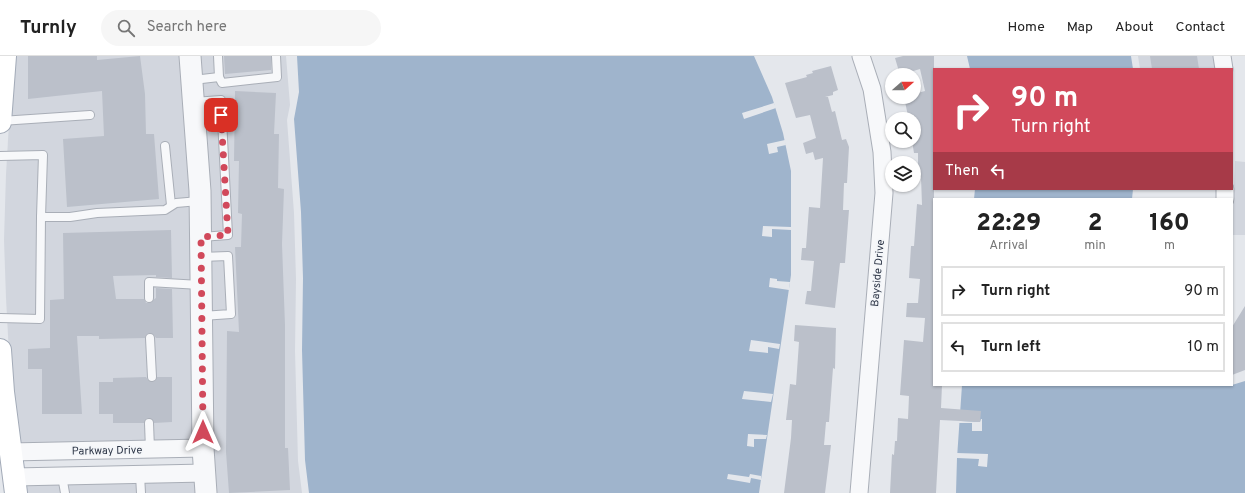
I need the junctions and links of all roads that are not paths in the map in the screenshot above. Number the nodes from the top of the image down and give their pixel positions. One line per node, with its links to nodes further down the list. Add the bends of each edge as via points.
1 (190, 56): 9 (street)
2 (218, 56): 8 (lane)
3 (276, 56): 8 (lane, via 278,77 222,83)
4 (861, 56): 38 (street, Bayside Drive, via 872,89 882,152 884,193)
5 (1222, 56): 7 (street)
6 (3, 58): 12 (main road)
7 (1224, 68)
8 (219, 77): 9 (lane)
9 (192, 80): 10 (street)
10 (194, 102): 15 (street); 18 (lane, via 221,100 228,235)
11 (90, 115): 12 (lane)
12 (0, 122)
13 (165, 146): 16 (lane)
14 (0, 156): 17 (lane, via 43,155)
15 (200, 201): 16 (lane, via 176,202); 18 (street)
16 (171, 206): 17 (lane, via 164,210)
17 (41, 217): 23 (lane, via 40,319)
18 (201, 237): 19 (street)
19 (201, 258): 20 (street); 22 (lane, via 228,256 231,314)
20 (202, 285): 21 (lane, via 149,282); 22 (street)
21 (149, 298)
22 (202, 316): 29 (street)
23 (0, 318)
24 (150, 338): 26 (lane)
25 (0, 350): 27 (main road)
26 (152, 377)
27 (1, 388): 31 (main road)
28 (149, 423): 30 (lane)
29 (203, 448): 30 (street, Parkway Drive); 34 (street)
30 (150, 449): 31 (street, Parkway Drive)
31 (10, 452): 35 (main road)
32 (140, 475): 33 (street); 34 (street); 37 (lane)
33 (62, 476): 35 (street); 36 (lane)
34 (206, 483)
35 (15, 485)
36 (65, 493)
37 (141, 493)
38 (859, 493)

